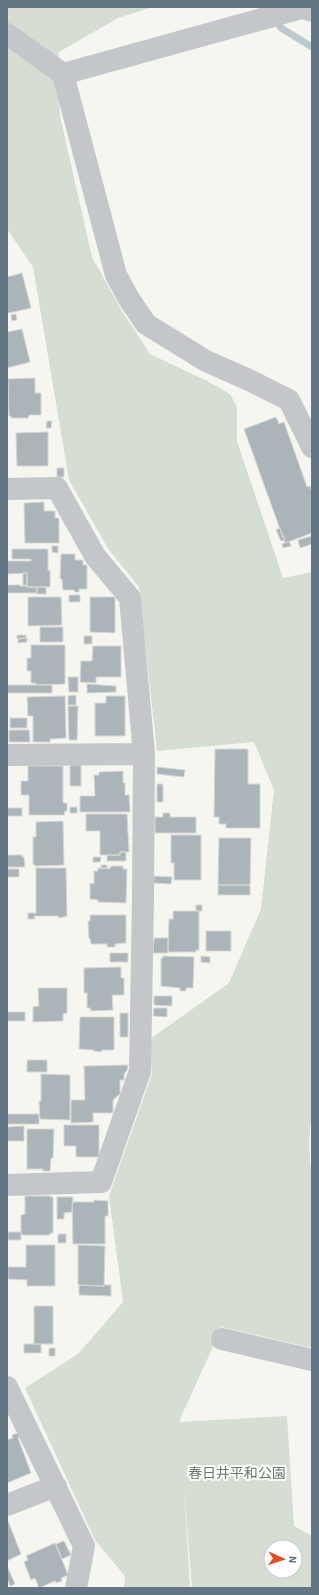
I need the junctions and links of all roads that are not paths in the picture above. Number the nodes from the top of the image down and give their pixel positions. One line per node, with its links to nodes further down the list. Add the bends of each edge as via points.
1 (305, 8): 3 (street)
2 (7, 34): 3 (street)
3 (64, 74): 4 (street, via 116,275 141,318 146,324 206,362 289,400)
4 (312, 447)
5 (7, 489): 6 (street, via 57,488 95,556 130,598)
6 (144, 754): 7 (street); 8 (street, via 140,1071 101,1182)
7 (7, 755)
8 (7, 1185)
9 (222, 1339): 10 (street)
10 (312, 1360)
11 (7, 1387): 12 (street)
12 (56, 1486): 13 (street); 14 (street, via 84,1546)
13 (7, 1505)
14 (76, 1588)

